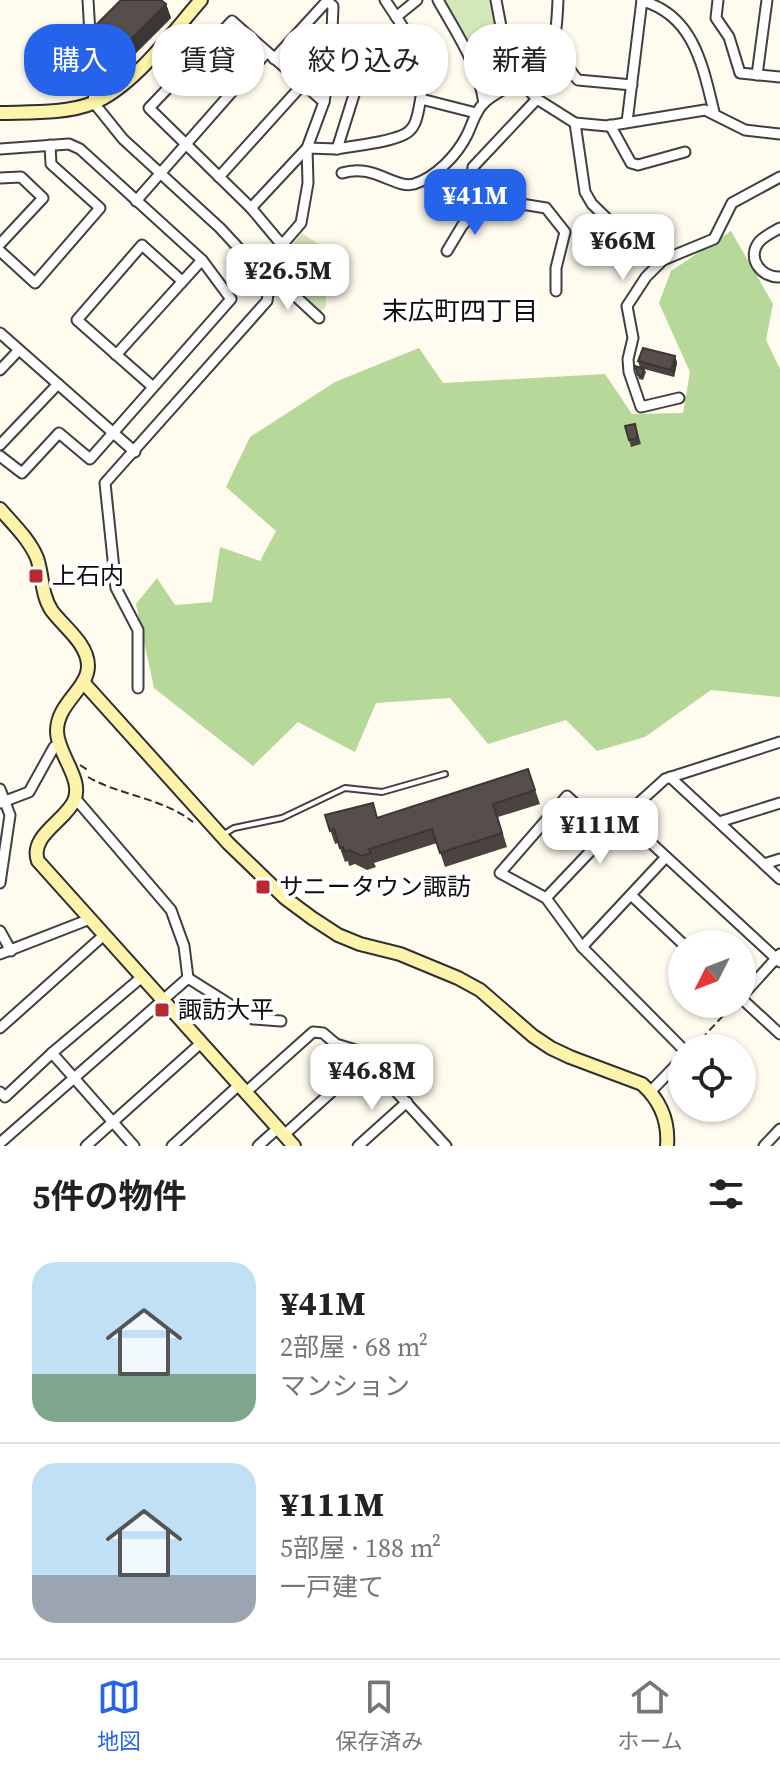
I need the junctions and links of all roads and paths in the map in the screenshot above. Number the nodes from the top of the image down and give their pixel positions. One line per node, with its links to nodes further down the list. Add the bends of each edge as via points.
1 (88, 0): 29 (street)
2 (201, 0): 29 (street, via 126,81)
3 (385, 0): 12 (street)
4 (417, 0): 12 (street)
5 (438, 0): 30 (street, via 463,40 481,81)
6 (496, 0): 13 (street)
7 (558, 0): 14 (street)
8 (642, 0): 20 (street); 31 (street, via 665,12 698,50)
9 (718, 0): 17 (street, via 716,18 729,37 740,73)
10 (767, 0): 17 (street)
11 (328, 1): 15 (street); 28 (street, via 333,6 331,58)
12 (396, 17): 26 (street, via 423,71)
13 (500, 24)
14 (556, 24)
15 (270, 56): 16 (street); 38 (street); 38 (street, via 232,21 149,108)
16 (280, 64)
17 (757, 75): 18 (street)
18 (780, 77)
19 (576, 78): 20 (street)
20 (632, 85): 34 (street)
21 (292, 96): 46 (street)
22 (317, 96): 28 (street)
23 (354, 96): 42 (street)
24 (496, 96): 30 (street)
25 (535, 96): 27 (street)
26 (421, 99): 33 (street); 42 (street, via 415,124 406,134)
27 (537, 99): 35 (street); 50 (street, via 473,167 471,187)
28 (324, 102): 40 (street)
29 (94, 103): 32 (street); 44 (street)
30 (484, 103): 33 (street)
31 (714, 112): 34 (street); 37 (street, via 745,130)
32 (0, 113)
33 (476, 113): 45 (street, via 450,158 416,183 406,185 371,171)
34 (627, 122): 36 (street)
35 (575, 123): 36 (street); 53 (street, via 585,192)
36 (610, 125): 43 (street, via 631,163)
37 (780, 134)
38 (186, 143): 44 (street); 46 (street)
39 (50, 145): 41 (street); 49 (street, via 80,149); 56 (street, via 51,164 100,208 35,283)
40 (307, 148): 42 (street); 51 (street); 55 (street, via 301,223)
41 (0, 149)
42 (337, 149)
43 (685, 152)
44 (160, 173): 49 (street); 63 (street, via 245,255)
45 (342, 173)
46 (219, 177): 51 (street)
47 (780, 177): 71 (street, via 732,203 714,239 663,260 627,306 633,338 629,372 641,407)
48 (0, 178): 54 (street, via 21,177 43,198)
49 (136, 201): 58 (street)
50 (481, 204): 57 (street); 62 (street, via 497,200 546,208 565,232)
51 (251, 208): 55 (street)
52 (780, 228): 59 (street, via 761,239 754,259 761,271)
53 (625, 236)
54 (0, 244)
55 (282, 245): 61 (street, via 295,267)
56 (0, 251)
57 (447, 251)
58 (202, 260): 60 (street); 70 (street, via 231,299)
59 (780, 277)
60 (182, 281): 67 (street); 67 (street, via 142,245 77,320)
61 (280, 282): 63 (street); 64 (street)
62 (556, 291)
63 (268, 294): 74 (street)
64 (319, 318)
65 (0, 333): 66 (street)
66 (19, 350): 68 (street); 69 (street)
67 (116, 355): 70 (street)
68 (0, 370)
69 (58, 384): 72 (street); 73 (street)
70 (153, 387): 72 (street)
71 (679, 398)
72 (114, 433): 74 (street); 75 (street, via 90,459 59,433 22,473)
73 (0, 445)
74 (135, 452): 78 (street, via 105,483 116,588 138,630)
75 (0, 456)
76 (0, 509): 77 (street, via 31,547 48,604 87,656)
77 (83, 682): 80 (street, via 59,718); 92 (street)
78 (138, 688)
79 (780, 742): 84 (street)
80 (59, 745): 86 (street, via 76,783); 87 (street, via 29,792)
81 (77, 762): 82 (path)
82 (89, 771)
83 (445, 774): 92 (lane, via 382,792 345,788 292,814)
84 (670, 777): 89 (street); 90 (street)
85 (0, 789): 87 (street)
86 (75, 798): 101 (street, via 40,841 36,855); 110 (street, via 171,910)
87 (2, 802): 96 (street, via 10,815)
88 (780, 803): 90 (street)
89 (623, 817): 91 (street); 93 (street)
90 (719, 822): 95 (street)
91 (608, 833): 100 (street); 100 (street, via 567,796 500,873)
92 (221, 835): 127 (street, via 285,898 338,935 458,978 551,1048 630,1078)
93 (666, 857): 99 (street); 108 (street)
94 (780, 859): 95 (street)
95 (764, 864): 97 (street)
96 (1, 871): 98 (street)
97 (780, 879)
98 (0, 883)
99 (631, 895): 102 (street); 105 (street)
100 (546, 898): 105 (street)
101 (90, 919): 104 (street); 106 (street)
102 (668, 930)
103 (0, 931): 106 (street)
104 (104, 935): 109 (street); 116 (street)
105 (582, 947): 117 (street)
106 (11, 951): 107 (street)
107 (0, 954)
108 (779, 958): 111 (street)
109 (142, 977): 112 (street); 121 (street)
110 (188, 978): 112 (street); 115 (street, via 253,1019)
111 (756, 983)
112 (163, 1001): 120 (street); 124 (street)
113 (756, 1011): 119 (street)
114 (722, 1018): 118 (path)
115 (281, 1021)
116 (0, 1028)
117 (668, 1034)
118 (706, 1034)
119 (780, 1034)
120 (201, 1043): 125 (street); 129 (street)
121 (52, 1053): 124 (street); 126 (street, via 5,1097)
122 (368, 1059): 125 (street, via 313,1032); 128 (street); 131 (street)
123 (668, 1073): 127 (street)
124 (73, 1078): 129 (street); 132 (street)
125 (243, 1088): 131 (street); 135 (street)
126 (0, 1092)
127 (650, 1092): 140 (street, via 667,1123)
128 (407, 1102): 138 (street); 139 (street)
129 (113, 1122): 133 (street); 134 (street)
130 (780, 1129): 141 (street)
131 (281, 1132): 136 (street); 137 (street)
132 (0, 1143)
133 (86, 1146)
134 (134, 1146)
135 (172, 1146)
136 (258, 1146)
137 (294, 1146)
138 (358, 1146)
139 (446, 1146)
140 (667, 1146)
141 (764, 1146)

